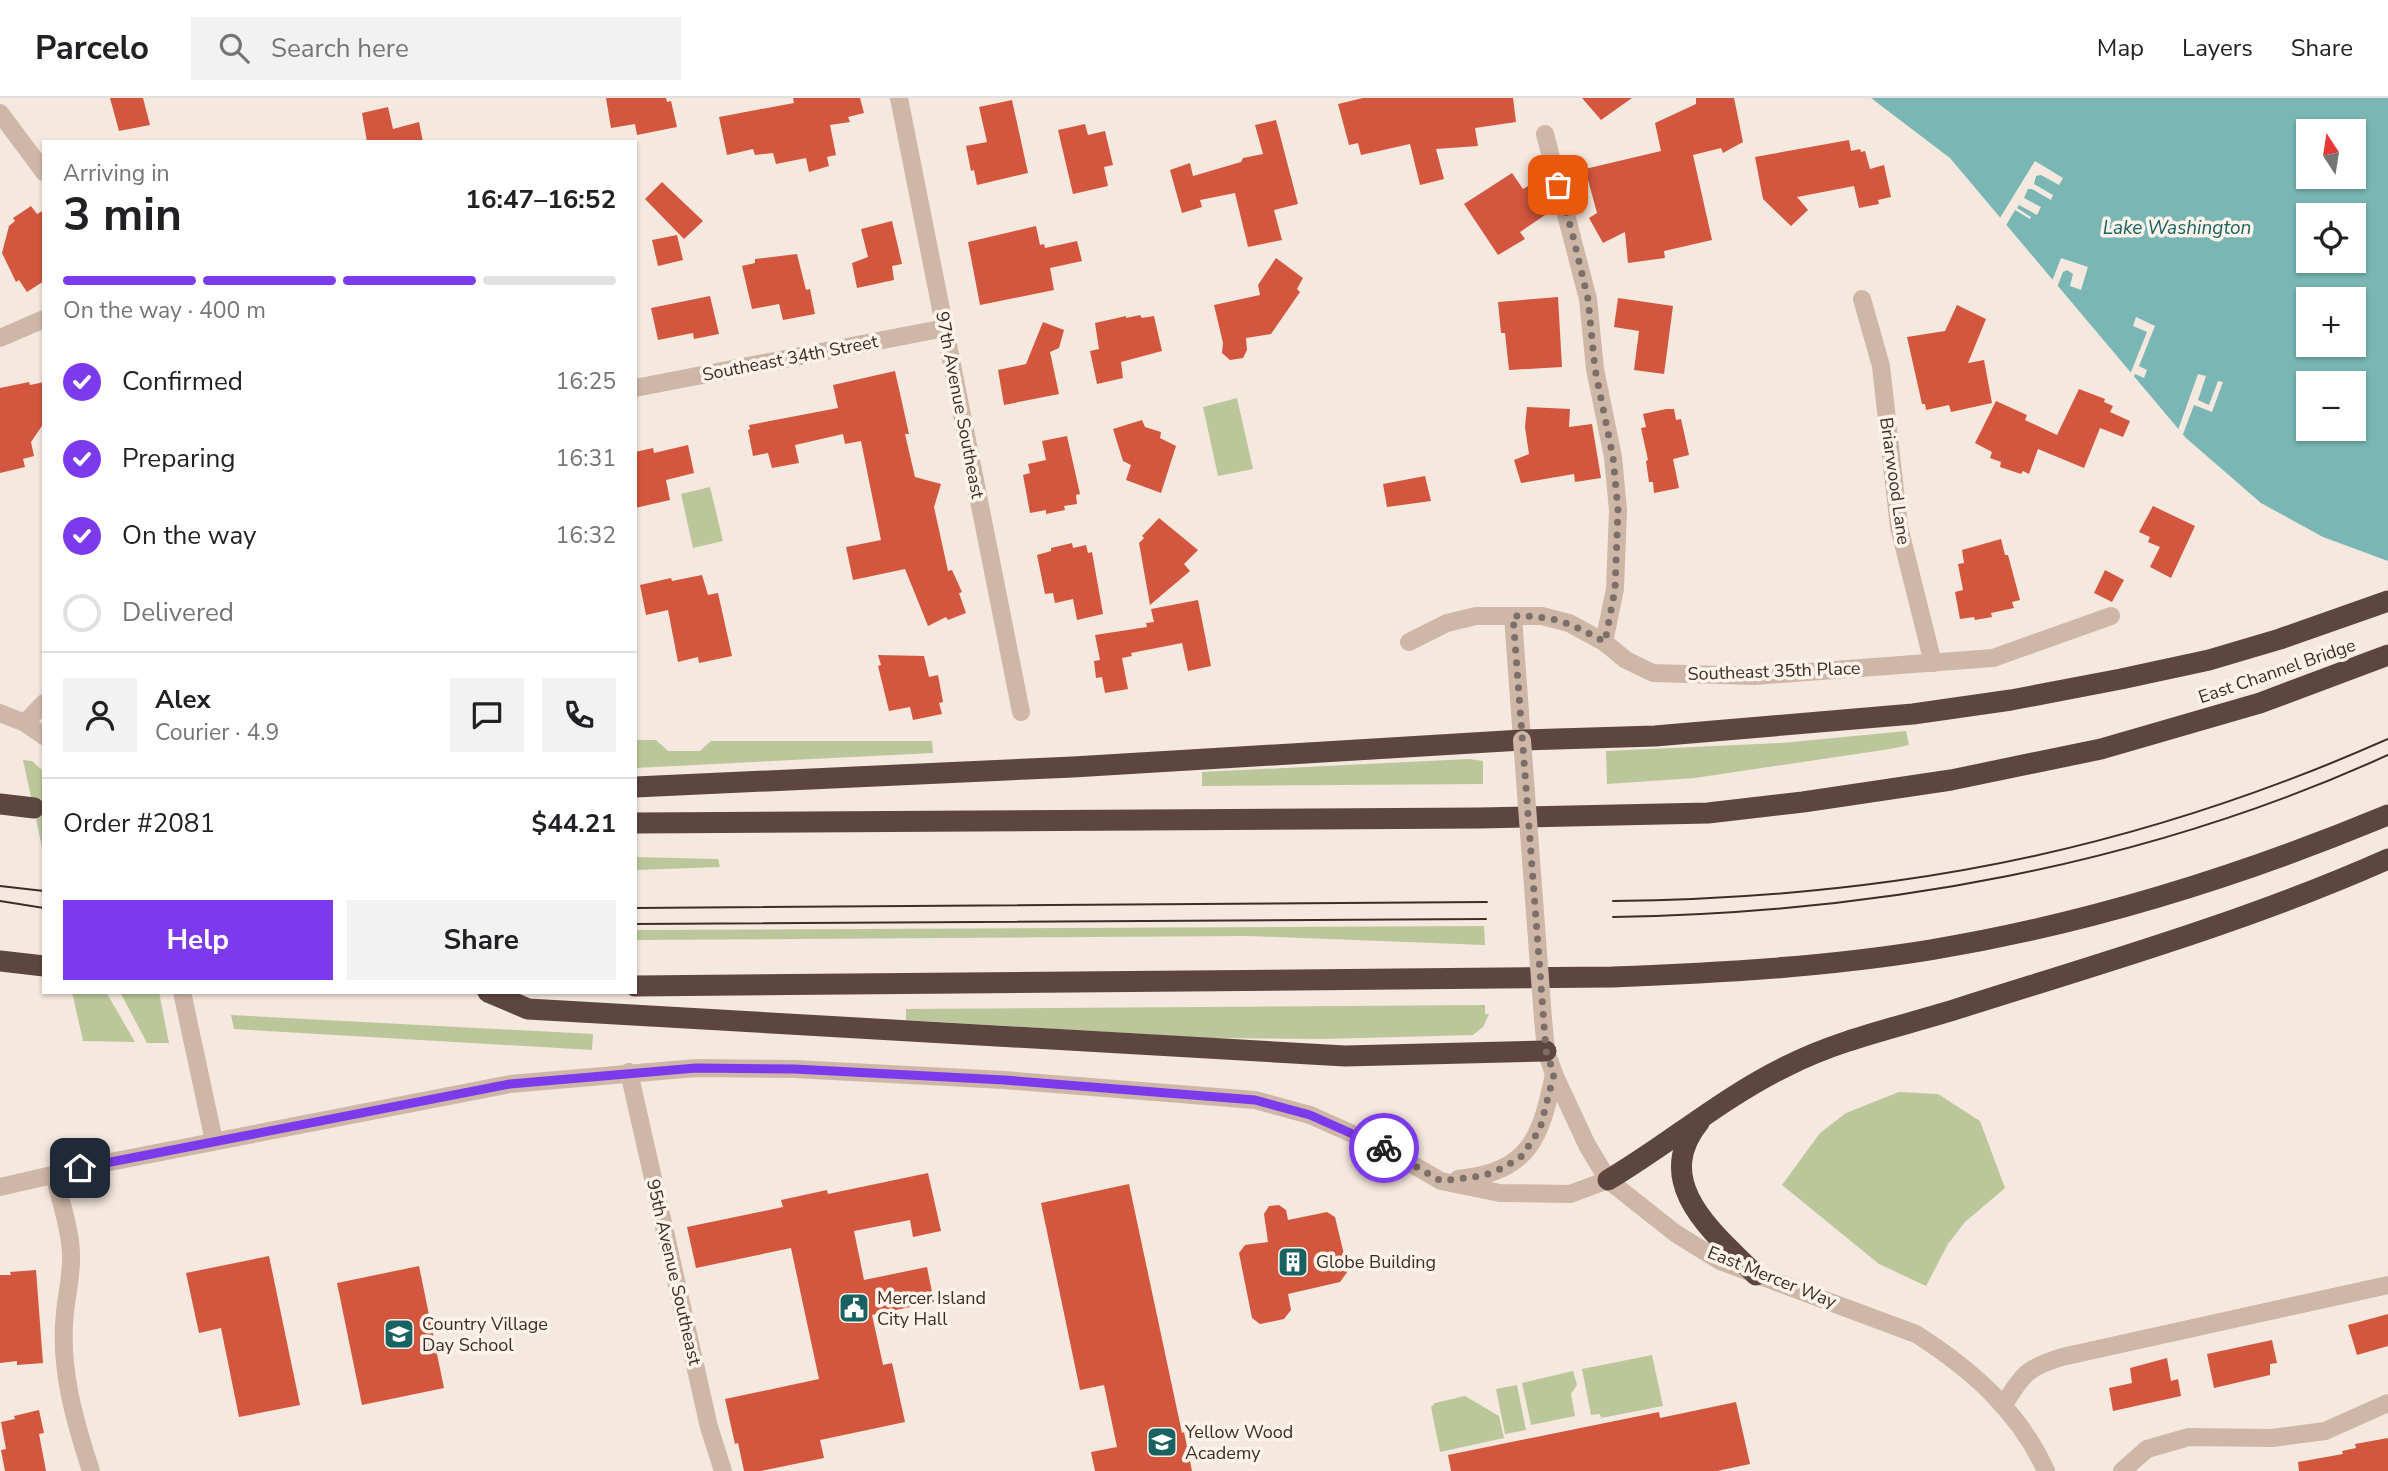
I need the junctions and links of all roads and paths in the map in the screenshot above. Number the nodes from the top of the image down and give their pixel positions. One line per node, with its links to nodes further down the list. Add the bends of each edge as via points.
1 (899, 98): 7 (street, 97th Avenue Southeast)
2 (0, 113): 4 (street)
3 (1545, 134): 14 (street, via 1588,299 1595,369 1613,457 1618,510 1615,589)
4 (42, 169)
5 (1862, 299): 16 (street, Briarwood Lane, via 1881,366 1899,527)
6 (42, 320): 8 (street)
7 (945, 328): 9 (street, Southeast 34th Street); 18 (street, 97th Avenue Southeast)
8 (0, 338)
9 (637, 388)
10 (2388, 601): 22 (highway, via 2280,639 2162,671 2011,700 1913,714 1655,736)
11 (1513, 616): 13 (street, Southeast 35th Place, via 1476,616 1447,623); 14 (street, Southeast 35th Place, via 1542,615); 22 (street, East Mercer Way)
12 (2111, 616): 16 (street, Southeast 35th Place, via 1993,658)
13 (1409, 642)
14 (1605, 642): 16 (street, Southeast 35th Place, via 1653,674 1684,676 1754,676)
15 (2388, 655): 27 (highway, East Channel Bridge, via 2260,704 2101,749 1951,780 1707,813)
16 (1933, 663)
17 (42, 706): 20 (street)
18 (1021, 712)
19 (0, 713): 20 (street)
20 (25, 723): 21 (street)
21 (42, 735)
22 (1522, 740): 23 (highway); 34 (street, East Mercer Way, bridge)
23 (637, 787)
24 (0, 804): 25 (highway)
25 (34, 808)
26 (2388, 815): 31 (highway, via 2223,877 2083,918 1930,950 1814,964 1702,974)
27 (637, 823)
28 (2388, 859): 37 (highway, via 2236,918 1844,1043 1787,1065)
29 (0, 961): 30 (highway)
30 (42, 967)
31 (637, 986)
32 (182, 994): 38 (street)
33 (493, 994): 34 (highway, via 528,1009 1331,1055)
34 (1546, 1051): 36 (street, East Mercer Way)
35 (629, 1072): 38 (street, via 510,1084); 41 (street, via 794,1069 1255,1100 1310,1115 1382,1147); 48 (street, 95th Avenue Southeast, via 709,1427)
36 (1554, 1074): 40 (street, East Mercer Way); 41 (street, via 1540,1129 1522,1156 1483,1176)
37 (1706, 1114): 40 (highway); 43 (highway, via 1685,1146 1685,1191 1698,1216)
38 (214, 1141): 39 (street)
39 (54, 1174): 42 (street); 47 (street, via 71,1252 65,1313 67,1388)
40 (1608, 1180): 41 (street, via 1570,1194 1500,1193); 43 (street, East Mercer Way, via 1675,1233 1720,1261)
41 (1441, 1181)
42 (0, 1187)
43 (1756, 1275): 46 (street, East Mercer Way, via 1916,1334 1967,1368)
44 (2388, 1285): 46 (street, via 2037,1364 2022,1376)
45 (2388, 1403): 50 (street, via 2325,1431 2272,1438 2189,1437 2147,1449)
46 (2003, 1406): 49 (street, East Mercer Way, via 2028,1437)
47 (91, 1471)
48 (723, 1471)
49 (2046, 1471)
50 (2122, 1471)

